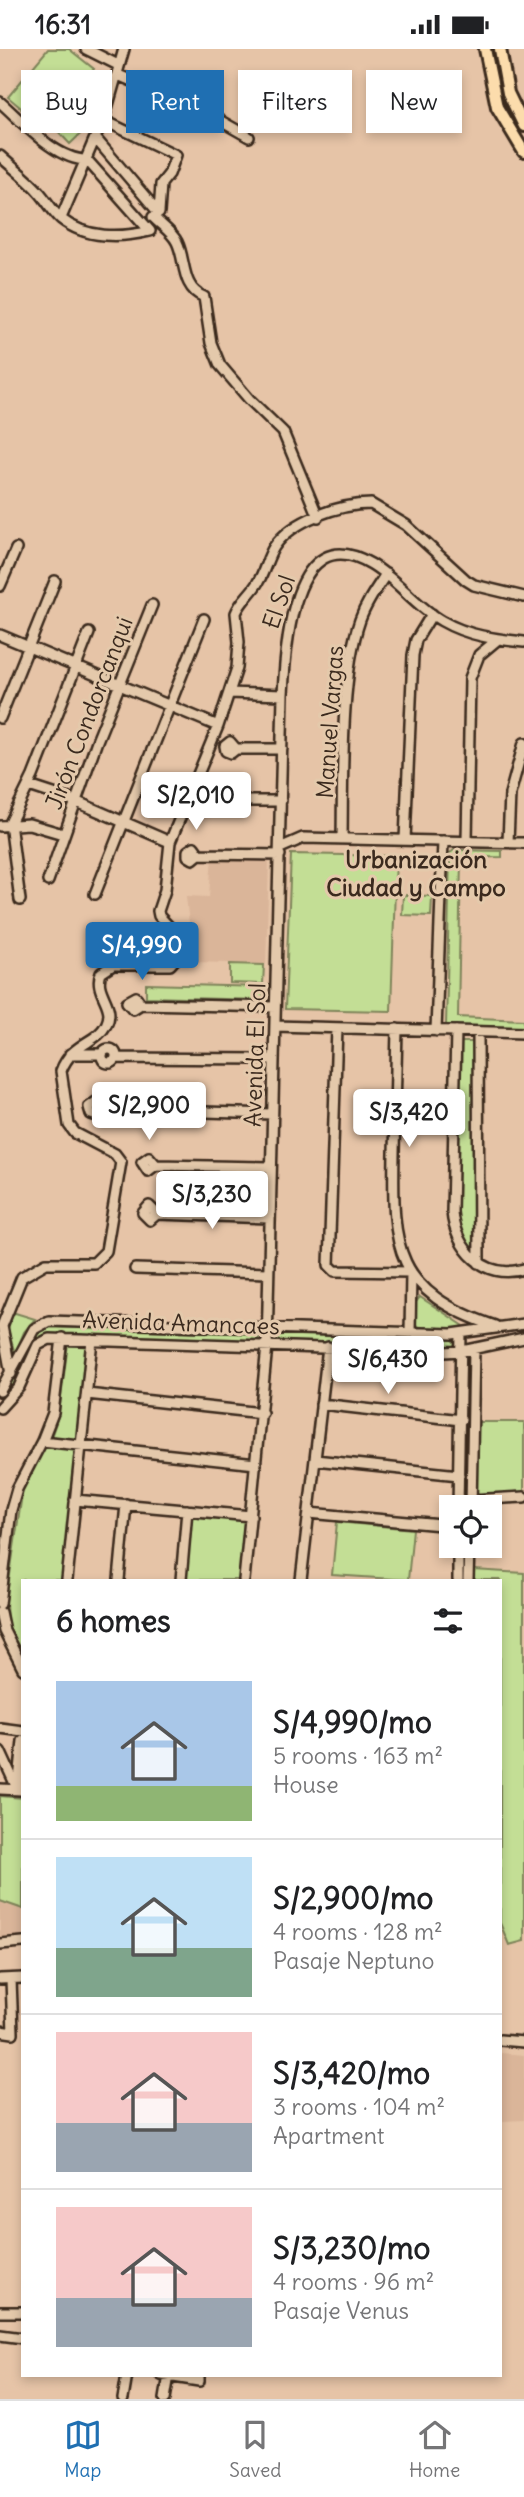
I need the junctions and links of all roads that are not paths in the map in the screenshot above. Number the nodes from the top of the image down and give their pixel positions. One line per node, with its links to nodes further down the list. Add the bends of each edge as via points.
1 (86, 49): 5 (street)
2 (124, 49): 5 (street)
3 (485, 49): 13 (main road, via 497,107)
4 (500, 49): 9 (main road, via 508,93)
5 (118, 70): 6 (street); 11 (street)
6 (112, 90)
7 (0, 101): 15 (street, via 56,149)
8 (112, 124): 16 (street, via 176,155 162,184)
9 (524, 126)
10 (98, 133): 12 (street)
11 (249, 137)
12 (96, 139): 15 (street); 16 (street)
13 (524, 152)
14 (0, 156): 17 (street)
15 (87, 160): 17 (street); 18 (street)
16 (156, 215): 18 (street); 19 (street, via 178,245 190,285 204,297 211,343 220,365 283,432)
17 (61, 218): 18 (street, via 100,235)
18 (150, 231)
19 (318, 517): 24 (street, via 371,504 406,526 474,585); 35 (street, via 279,541 258,582 239,606 238,656)
20 (16, 549): 23 (street)
21 (386, 574): 26 (street, El Sol); 36 (street, El Sol, via 357,557 337,554 317,563 308,574 288,627); 51 (street, Manuel Vargas, via 366,604 354,639)
22 (55, 581): 32 (street)
23 (0, 586)
24 (524, 597)
25 (152, 605): 34 (street, Jirón Condorcanqui)
26 (432, 614): 30 (street, El Sol, via 465,632); 52 (street, via 413,655)
27 (204, 618): 37 (street)
28 (89, 633): 33 (street)
29 (0, 635): 32 (street)
30 (497, 640): 31 (street, El Sol); 54 (street, via 479,655 470,678)
31 (524, 642)
32 (28, 646): 33 (street); 38 (street)
33 (75, 668): 34 (street); 44 (street)
34 (121, 687): 37 (street); 45 (street, Jirón Condorcanqui)
35 (229, 693): 36 (street); 39 (street)
36 (283, 695): 42 (street, El Sol)
37 (169, 705): 39 (street); 48 (street)
38 (0, 718)
39 (218, 726): 55 (street)
40 (524, 743): 43 (street)
41 (236, 749): 42 (street)
42 (282, 749): 47 (street, El Sol)
43 (519, 774): 56 (street, via 510,795)
44 (29, 786): 45 (street); 49 (street)
45 (75, 801): 48 (street); 50 (street, Jirón Condorcanqui)
46 (215, 801): 47 (street)
47 (281, 801): 58 (street, El Sol)
48 (125, 821): 55 (street); 61 (street)
49 (5, 825): 50 (street, via 29,824); 62 (street)
50 (63, 834): 60 (street, Jirón Condorcanqui)
51 (342, 839): 52 (street); 58 (street, via 303,838)
52 (405, 840): 53 (street)
53 (443, 841): 54 (street); 68 (street)
54 (467, 841): 56 (street)
55 (170, 842): 72 (street, via 159,916 178,936 176,959 170,965 106,967 98,978 110,1011 108,1022)
56 (508, 842): 57 (street)
57 (524, 843)
58 (280, 852): 59 (street); 64 (street, Avenida El Sol)
59 (199, 854)
60 (48, 881)
61 (94, 894)
62 (20, 900)
63 (141, 1004): 64 (street)
64 (275, 1007): 65 (street, Avenida El Sol)
65 (275, 1026): 66 (street); 73 (street, Avenida El Sol)
66 (337, 1028): 67 (street); 83 (street, via 329,1265 335,1271)
67 (397, 1029): 68 (street); 83 (street, via 393,1226)
68 (436, 1031): 69 (street)
69 (456, 1031): 70 (street); 80 (street, via 453,1220 464,1249)
70 (478, 1032): 71 (street); 80 (street)
71 (524, 1033)
72 (70, 1054): 73 (street, via 102,1054 108,1063 116,1058); 85 (street, via 60,1080 69,1125 121,1162 108,1243 94,1263 46,1263 36,1268 22,1277)
73 (274, 1059): 75 (street, Avenida El Sol)
74 (103, 1109): 75 (street)
75 (272, 1114): 77 (street, Avenida El Sol)
76 (156, 1165): 77 (street)
77 (270, 1167): 79 (street, Avenida El Sol)
78 (157, 1213): 79 (street)
79 (269, 1218): 84 (street, Avenida El Sol)
80 (480, 1263): 82 (street, via 499,1271)
81 (135, 1269): 84 (street)
82 (524, 1269)
83 (411, 1272): 89 (street, via 447,1306); 90 (street)
84 (267, 1273): 88 (street, Avenida El Sol)
85 (15, 1296): 86 (street); 99 (street, via 2,1326)
86 (0, 1310)
87 (524, 1324): 89 (street, Avenida Amancaes)
88 (265, 1327): 90 (street, Avenida Amancaes); 95 (street, Avenida El Sol); 99 (street, Avenida Amancaes, via 49,1321 34,1329)
89 (497, 1327): 91 (street, Avenida Amancaes)
90 (410, 1333): 91 (street, Avenida Amancaes)
91 (461, 1333): 98 (street)
92 (62, 1338): 94 (street, Avenida Amancaes); 103 (street, Avenida Amancaes, via 42,1340 19,1387); 106 (street, via 53,1413)
93 (524, 1338): 97 (street, Avenida Amancaes)
94 (92, 1340): 95 (street, Avenida Amancaes); 101 (street)
95 (267, 1346): 96 (street, Avenida Amancaes); 104 (street, Avenida El Sol)
96 (328, 1347): 98 (street, Avenida Amancaes); 102 (street)
97 (474, 1349): 98 (street, Avenida Amancaes); 112 (street)
98 (462, 1351): 105 (street)
99 (10, 1374): 100 (street, Avenida Amancaes)
100 (0, 1391)
101 (87, 1394): 104 (street); 107 (street)
102 (321, 1403): 105 (street); 108 (street)
103 (0, 1408)
104 (262, 1413): 109 (street, Avenida El Sol)
105 (461, 1420): 110 (street)
106 (43, 1441): 107 (street); 121 (street, via 17,1489)
107 (81, 1445): 109 (street); 114 (street)
108 (315, 1460): 110 (street); 118 (street)
109 (256, 1464): 119 (street, Avenida El Sol)
110 (459, 1475): 111 (street)
111 (458, 1495)
112 (471, 1495)
113 (524, 1497): 115 (street)
114 (75, 1500): 116 (street); 124 (street)
115 (502, 1500)
116 (126, 1504): 117 (street); 125 (street)
117 (187, 1510): 119 (street); 126 (street)
118 (309, 1513): 120 (street); 128 (street)
119 (251, 1516): 127 (street, Avenida El Sol)
120 (439, 1525)
121 (4, 1548): 131 (street)
122 (458, 1558): 129 (street)
123 (469, 1558): 130 (street)
124 (67, 1579)
125 (119, 1579)
126 (181, 1579)
127 (244, 1579)
128 (301, 1579)
129 (458, 1579)
130 (468, 1579)
131 (0, 1604)
132 (0, 1612): 133 (street)
133 (21, 1665)
134 (0, 1728): 135 (street)
135 (21, 1731)
136 (0, 1751): 138 (street)
137 (0, 1789): 138 (street)
138 (20, 1790)
139 (21, 1942): 140 (street)
140 (0, 1944)
141 (21, 1978): 143 (street)
142 (0, 1979): 143 (street)
143 (10, 1979): 144 (street, via 13,2033)
144 (0, 2031)
145 (502, 2040): 146 (street)
146 (524, 2042)
147 (0, 2312): 148 (street)
148 (21, 2312)
149 (0, 2336): 150 (street)
150 (21, 2339)
151 (127, 2377): 153 (street)
152 (166, 2377): 154 (street)
153 (123, 2399)
154 (165, 2399)

